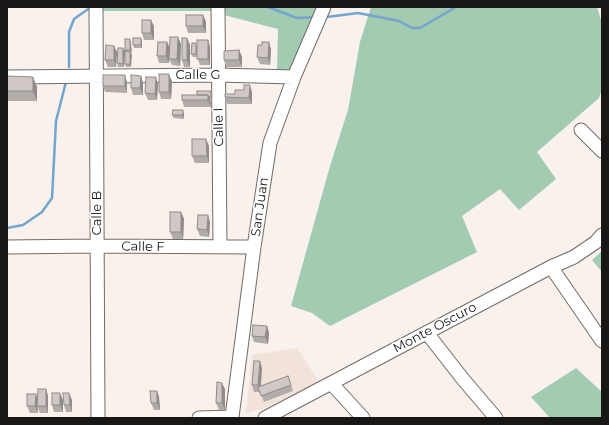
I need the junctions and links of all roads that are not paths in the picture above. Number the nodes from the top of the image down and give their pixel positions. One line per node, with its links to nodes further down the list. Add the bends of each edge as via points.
1 (96, 7): 6 (street, Calle B)
2 (218, 7): 4 (street, Calle I)
3 (324, 7): 7 (street, San Juan)
4 (218, 75): 6 (street, Calle G); 7 (street, Calle G); 13 (street, Calle I)
5 (7, 77): 6 (street, Calle G)
6 (96, 77): 11 (street, Calle B)
7 (294, 78): 14 (street, San Juan, via 270,143)
8 (581, 130): 9 (street)
9 (602, 151)
10 (602, 235): 15 (street, Monte Oscuro, via 574,257)
11 (97, 246): 12 (street, Calle F); 13 (street, Calle F); 19 (street, Calle B)
12 (7, 247)
13 (220, 247): 14 (street, Calle F)
14 (254, 247): 21 (street, San Juan)
15 (551, 267): 16 (street, Monte Oscuro); 17 (street)
16 (427, 333): 18 (street, Monte Oscuro); 24 (street)
17 (602, 341)
18 (331, 383): 22 (street, Monte Oscuro); 23 (street)
19 (98, 418)
20 (199, 418): 21 (street)
21 (233, 418)
22 (265, 418)
23 (363, 418)
24 (496, 418)

